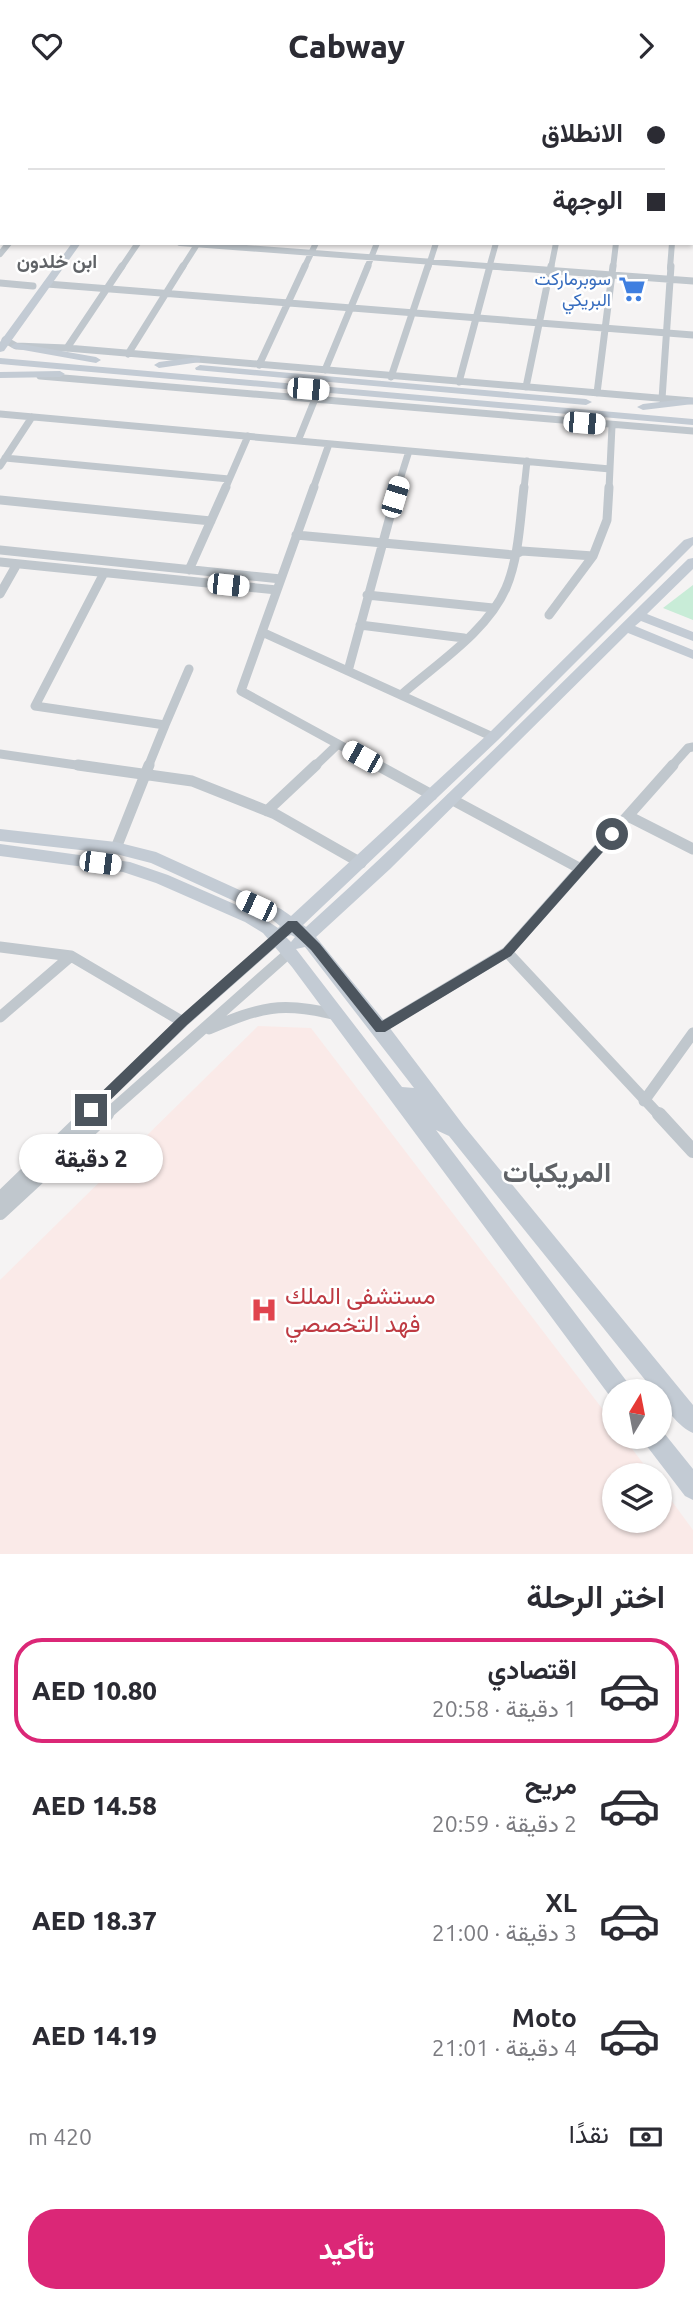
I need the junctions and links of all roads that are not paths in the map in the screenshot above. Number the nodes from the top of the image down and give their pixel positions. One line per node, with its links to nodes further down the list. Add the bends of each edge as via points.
1 (63, 245): 23 (street)
2 (76, 245): 22 (street)
3 (137, 245): 24 (street)
4 (197, 245): 25 (street)
5 (211, 245): 13 (street)
6 (315, 245): 13 (street)
7 (376, 245): 14 (street)
8 (435, 245): 15 (street)
9 (495, 245): 16 (street)
10 (556, 245): 17 (street)
11 (616, 245): 18 (street)
12 (671, 245): 19 (street)
13 (312, 253): 14 (street); 26 (street)
14 (373, 257): 15 (street); 27 (street)
15 (430, 261): 16 (street); 28 (street)
16 (490, 265): 17 (street); 29 (street)
17 (551, 270): 18 (street); 30 (street)
18 (612, 275): 19 (street); 31 (street)
19 (669, 280): 20 (street); 32 (street)
20 (693, 281)
21 (0, 283): 23 (street)
22 (47, 284): 24 (street); 34 (street)
23 (33, 286): 34 (street)
24 (107, 289): 25 (street); 36 (street)
25 (167, 294): 26 (street); 37 (street)
26 (289, 303): 27 (street); 42 (street)
27 (351, 308): 28 (street); 43 (street)
28 (413, 313): 29 (street); 48 (street)
29 (477, 318): 30 (street); 50 (street)
30 (538, 323): 31 (street); 51 (street)
31 (605, 328): 32 (street); 53 (street)
32 (668, 333): 33 (street); 55 (street)
33 (693, 335)
34 (1, 343): 35 (street); 38 (street)
35 (16, 346): 36 (street); 38 (street)
36 (67, 348): 37 (street)
37 (128, 354): 39 (street)
38 (96, 360): 41 (street)
39 (196, 360): 41 (street); 42 (street)
40 (0, 361): 44 (street)
41 (159, 365): 50 (street)
42 (259, 365): 43 (street)
43 (325, 370): 48 (street)
44 (131, 373): 46 (street); 47 (street)
45 (0, 375): 46 (street)
46 (37, 376): 52 (street)
47 (173, 376): 52 (street); 54 (street)
48 (391, 377): 49 (street)
49 (420, 379): 50 (street)
50 (460, 386): 51 (street); 59 (street)
51 (526, 387): 53 (street)
52 (224, 392): 56 (street)
53 (597, 393): 55 (street)
54 (390, 396): 58 (street); 63 (street)
55 (662, 399): 57 (street)
56 (315, 400): 58 (street); 69 (street)
57 (693, 401): 59 (street)
58 (339, 402): 65 (street)
59 (643, 407): 60 (street)
60 (693, 412)
61 (0, 414): 62 (street)
62 (33, 417): 68 (street); 73 (street)
63 (628, 417): 64 (street); 66 (street)
64 (693, 422)
65 (612, 425): 66 (street); 74 (street)
66 (668, 430): 67 (street)
67 (693, 431)
68 (248, 436): 69 (street); 75 (street)
69 (298, 441): 70 (street)
70 (329, 444): 71 (street); 78 (street)
71 (409, 451): 72 (street); 80 (street)
72 (527, 461): 74 (street); 82 (street)
73 (3, 462): 75 (street)
74 (610, 469): 83 (street, via 607,520)
75 (229, 479): 77 (street)
76 (0, 500): 77 (street)
77 (211, 521): 87 (street)
78 (296, 535): 80 (street); 89 (street)
79 (693, 541): 106 (street)
80 (381, 543): 82 (street); 92 (street)
81 (0, 550): 87 (street)
82 (514, 555): 83 (street, via 522,551); 93 (street, via 505,590)
83 (593, 556): 94 (street)
84 (0, 562): 86 (street)
85 (693, 562): 95 (street)
86 (18, 564): 88 (street); 91 (street)
87 (189, 570): 89 (street)
88 (104, 573): 90 (street); 105 (street, via 35,706)
89 (281, 579): 90 (street)
90 (277, 590): 98 (street)
91 (0, 594)
92 (367, 595): 93 (street); 96 (street)
93 (493, 608): 100 (street)
94 (550, 615)
95 (640, 616): 97 (street); 99 (street)
96 (360, 625): 100 (street); 103 (street)
97 (625, 626): 101 (street); 112 (street)
98 (262, 632): 103 (street); 107 (street, via 241,691)
99 (693, 636)
100 (464, 638): 104 (street)
101 (693, 655)
102 (189, 670): 105 (street)
103 (348, 671): 104 (street)
104 (401, 695): 106 (street)
105 (165, 725): 110 (street)
106 (494, 737): 111 (street)
107 (338, 744): 111 (street); 113 (street)
108 (693, 747): 114 (street)
109 (0, 754): 110 (street)
110 (147, 775): 113 (street, via 192,781); 116 (street)
111 (432, 795): 119 (street)
112 (451, 799): 120 (street); 121 (street)
113 (267, 811): 119 (street)
114 (628, 816): 117 (street); 120 (street)
115 (0, 835): 116 (street)
116 (116, 848): 121 (street, via 156,858 275,913)
117 (693, 849)
118 (0, 851): 122 (street, via 124,866 251,918)
119 (361, 863): 121 (street)
120 (581, 869): 124 (street)
121 (299, 930): 122 (street); 129 (street)
122 (284, 945): 126 (street); 128 (street); 130 (street)
123 (0, 947): 125 (street)
124 (507, 952): 129 (street); 133 (street)
125 (71, 956): 127 (street); 128 (street)
126 (338, 1015): 130 (street, via 301,1006 258,1008); 132 (street)
127 (0, 1017)
128 (183, 1022): 136 (street)
129 (380, 1028): 134 (street)
130 (200, 1033): 137 (street)
131 (693, 1033): 133 (street)
132 (397, 1094): 134 (street, via 412,1095 436,1121); 138 (street)
133 (644, 1101): 135 (street)
134 (457, 1132): 139 (street)
135 (693, 1151)
136 (0, 1199)
137 (0, 1213)
138 (611, 1379)
139 (693, 1422)
140 (663, 1449): 141 (street)
141 (693, 1488)

